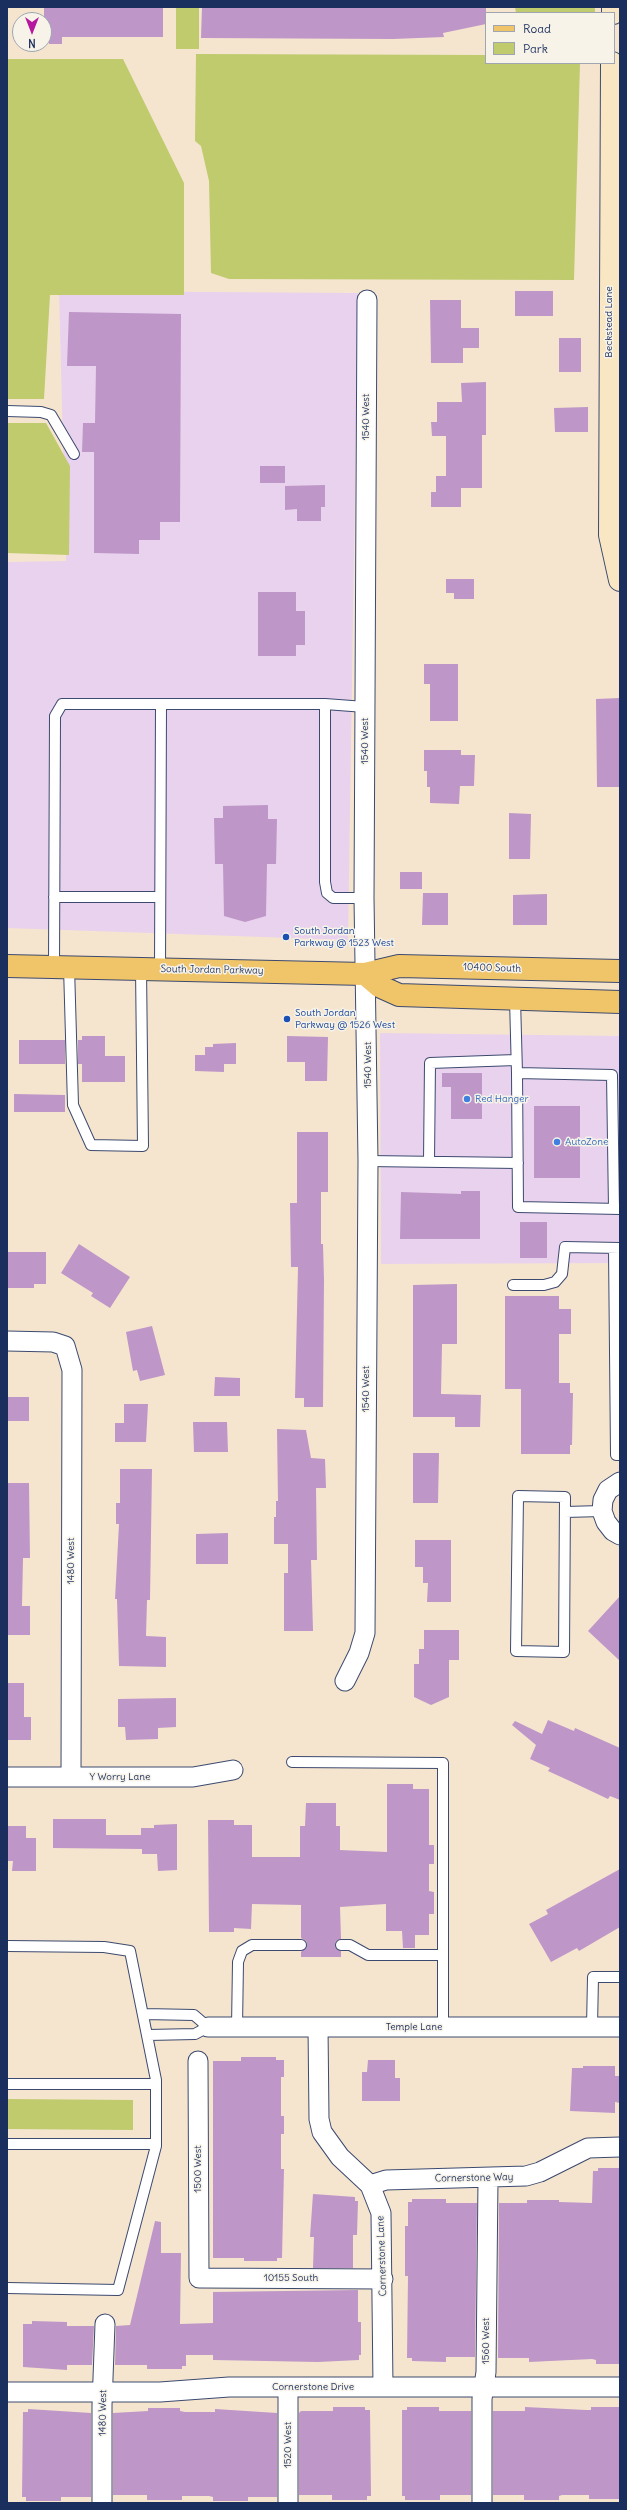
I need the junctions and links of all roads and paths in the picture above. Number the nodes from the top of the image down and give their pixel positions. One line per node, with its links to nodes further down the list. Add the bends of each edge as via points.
1 (612, 64): 2 (street, Beckstead Lane)
2 (615, 298): 6 (street, Beckstead Lane, via 610,535)
3 (367, 300): 9 (street, 1540 West)
4 (7, 411): 5 (lane, via 41,412 51,415)
5 (74, 454)
6 (620, 580)
7 (161, 704): 8 (lane); 10 (lane, via 62,704 57,711); 11 (lane)
8 (325, 704): 9 (lane); 12 (lane, via 327,893 333,898)
9 (366, 707): 12 (street, 1540 West)
10 (54, 897): 11 (lane); 14 (lane)
11 (160, 897): 15 (lane)
12 (364, 898): 17 (street, 1540 West)
13 (7, 966): 14 (main road, South Jordan Parkway)
14 (61, 966): 15 (main road, South Jordan Parkway); 15 (lane, via 73,1105 91,1145 144,1146)
15 (151, 969): 17 (main road, South Jordan Parkway)
16 (620, 971): 17 (main road, 10400 South, via 399,966)
17 (365, 974): 18 (main road, via 387,991 411,996); 23 (street, 1540 West, via 368,1026)
18 (515, 999): 19 (main road); 20 (lane)
19 (620, 1002)
20 (516, 1060): 21 (lane); 24 (lane, via 430,1063)
21 (517, 1073): 22 (lane); 25 (lane)
22 (616, 1075): 26 (lane)
23 (368, 1161): 24 (lane); 35 (street, 1540 West, via 365,1633 359,1653)
24 (429, 1162): 25 (lane)
25 (518, 1163): 26 (lane, via 518,1207)
26 (617, 1209)
27 (617, 1248): 28 (lane, via 565,1247 562,1274 555,1282 544,1286); 30 (lane, via 616,1455)
28 (513, 1285)
29 (7, 1341): 39 (street, 1480 West, via 53,1342 65,1346 72,1370)
30 (620, 1455)
31 (620, 1482): 33 (street, via 608,1490 603,1500)
32 (565, 1512): 32 (lane, via 564,1652 516,1651 518,1496 565,1496); 33 (lane)
33 (602, 1512): 34 (street, via 613,1531)
34 (620, 1535)
35 (345, 1681)
36 (292, 1762): 43 (lane, via 443,1763)
37 (233, 1770): 39 (street, Y Worry Lane, via 193,1777)
38 (7, 1777): 39 (street, Y Worry Lane)
39 (71, 1777)
40 (301, 1945): 47 (lane, via 252,1945 242,1951 238,1962)
41 (341, 1945): 43 (lane, via 350,1945 368,1955)
42 (7, 1946): 45 (lane, via 104,1946 130,1951)
43 (444, 1955): 49 (lane)
44 (620, 1977): 50 (lane, via 593,1977)
45 (144, 2014): 46 (lane, via 194,2014); 52 (lane)
46 (208, 2026): 47 (street, Temple Lane); 52 (lane, via 195,2034)
47 (237, 2026): 48 (street, Temple Lane)
48 (318, 2027): 49 (street, Temple Lane); 60 (street, Cornerstone Lane, via 319,2119 322,2132 340,2157)
49 (444, 2027): 50 (street, Temple Lane)
50 (592, 2027): 51 (street, Temple Lane)
51 (620, 2028)
52 (148, 2035): 55 (lane)
53 (198, 2061): 61 (street, 1500 West)
54 (7, 2084): 55 (lane)
55 (156, 2084): 57 (lane)
56 (7, 2144): 57 (lane)
57 (156, 2144): 63 (lane, via 118,2290)
58 (620, 2147): 59 (street, Cornerstone Way, via 588,2148 540,2172 526,2176)
59 (488, 2179): 60 (street, Cornerstone Way, via 386,2180); 67 (street, 1560 West)
60 (370, 2185): 62 (street, Cornerstone Lane, via 381,2213)
61 (199, 2278): 62 (street, 10155 South)
62 (383, 2279): 66 (street, Cornerstone Lane)
63 (7, 2288)
64 (105, 2324): 70 (street, 1480 West)
65 (288, 2387): 66 (street, Cornerstone Drive); 70 (street, Cornerstone Drive); 72 (street, 1520 West)
66 (383, 2387): 67 (street, Cornerstone Drive)
67 (484, 2387): 68 (street, Cornerstone Drive); 73 (street, 1560 West)
68 (620, 2387)
69 (7, 2392): 70 (street, Cornerstone Drive)
70 (103, 2392): 71 (street, 1480 West)
71 (102, 2503)
72 (288, 2503)
73 (482, 2503)

